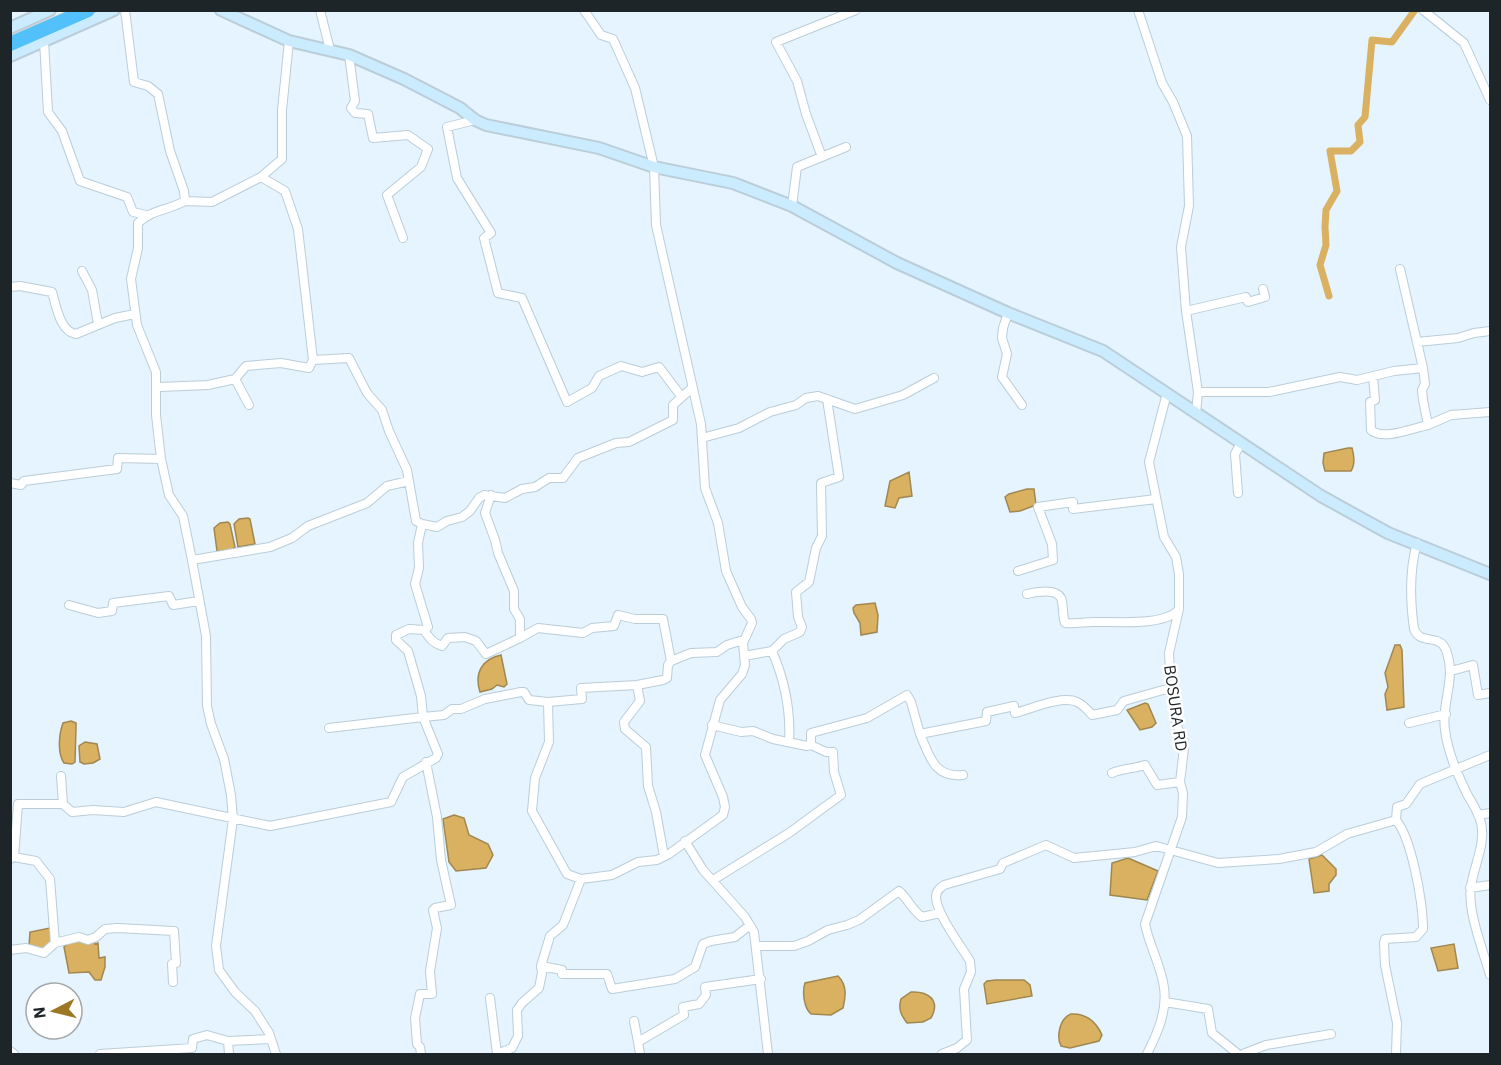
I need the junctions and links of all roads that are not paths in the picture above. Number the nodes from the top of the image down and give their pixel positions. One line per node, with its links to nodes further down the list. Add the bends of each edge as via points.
1 (50, 10): 13 (main road)
2 (65, 10): 15 (highway)
3 (88, 10): 18 (highway)
4 (114, 10): 17 (main road)
5 (125, 10): 28 (street, via 134,82 158,94)
6 (221, 10): 16 (main road)
7 (320, 10): 19 (street)
8 (584, 10): 26 (street, via 601,35 613,39 635,88)
9 (856, 10): 25 (street, via 776,42 797,81)
10 (1138, 10): 36 (street, via 1162,83 1186,136 1189,206 1181,247)
11 (1423, 10): 22 (street, via 1464,43)
12 (10, 21): 13 (main road)
13 (25, 21): 14 (main road)
14 (10, 28)
15 (10, 35)
16 (289, 40): 19 (main road); 27 (street, via 282,159)
17 (44, 41): 21 (main road); 30 (street, via 48,112 62,131 80,181 127,197 133,212)
18 (10, 44)
19 (330, 50): 20 (main road)
20 (349, 55): 23 (main road, via 435,94); 31 (street, via 355,101 351,108 355,113 368,114 373,138 408,135 429,149 421,167 387,195)
21 (10, 56)
22 (1491, 100)
23 (475, 120): 26 (main road, via 599,148); 51 (street, via 447,127 457,178 491,233 484,238 498,293 522,298 567,402 592,388 599,376 621,366 642,372 659,367)
24 (846, 147): 25 (street)
25 (822, 157): 29 (street, via 797,167)
26 (654, 167): 29 (main road, via 733,183); 48 (street, via 656,225)
27 (261, 177): 28 (street, via 212,202); 42 (street, via 285,190 298,229)
28 (184, 201): 30 (street)
29 (792, 206): 37 (main road, via 897,263)
30 (146, 215): 38 (street, via 138,223 138,248 131,279)
31 (403, 238)
32 (1400, 269): 41 (street)
33 (82, 271): 39 (street, via 92,290)
34 (10, 287): 39 (street, via 52,292 71,333)
35 (1263, 290): 36 (street, via 1265,297 1248,302 1246,297)
36 (1186, 311): 49 (street)
37 (1008, 313): 50 (main road, via 1103,351); 54 (street, via 1002,338 1007,354 1002,377)
38 (135, 314): 39 (street); 60 (street, via 156,372)
39 (98, 324)
40 (1491, 331): 41 (street)
41 (1417, 342): 43 (street)
42 (313, 360): 46 (street, via 309,369 281,363 246,366); 61 (street, via 349,358 366,393 382,410)
43 (1423, 368): 44 (street); 57 (street)
44 (1373, 376): 49 (street, via 1357,380 1340,377 1269,392); 57 (street, via 1372,432 1383,435)
45 (934, 378): 52 (street, via 903,394 855,409)
46 (235, 379): 47 (street, via 208,385); 53 (street)
47 (159, 387)
48 (692, 388): 51 (street); 58 (street)
49 (1198, 392): 56 (street)
50 (1167, 393): 56 (main road); 65 (street, BOSURA RD, via 1149,455)
51 (681, 396): 64 (street, via 673,405 673,420 629,442 616,442 578,458 563,478 549,478 505,498)
52 (827, 399): 58 (street, via 806,398 739,428); 78 (street, via 840,477 821,483 822,536 809,582 796,592 802,627)
53 (249, 405)
54 (1022, 405)
55 (1491, 412): 57 (street, via 1451,415)
56 (1196, 414): 59 (main road)
57 (1428, 425)
58 (702, 438): 77 (street, via 705,488 718,523 726,571 752,623)
59 (1241, 443): 63 (street, via 1235,454); 67 (main road, via 1321,496)
60 (161, 459): 62 (street, via 118,458 117,469 24,481 21,485); 68 (street, via 169,495 183,516)
61 (409, 481): 66 (street, via 416,520); 68 (street, via 387,486 367,503 309,526 270,547)
62 (10, 483)
63 (1238, 493)
64 (491, 495): 66 (street, via 479,498 462,517 436,527); 76 (street, via 485,513 514,591 513,609 520,619)
65 (1156, 499): 69 (street, via 1073,509 1073,502 1038,507 1052,544 1053,560); 74 (street, BOSURA RD, via 1164,537 1176,556)
66 (422, 524): 75 (street, via 415,584 428,627)
67 (1417, 543): 70 (main road); 81 (street, via 1410,585 1414,629 1421,638 1437,639 1444,645)
68 (192, 560): 72 (street)
69 (1018, 571)
70 (1491, 574)
71 (1027, 594): 74 (street, via 1057,594 1065,623 1148,621)
72 (200, 601): 73 (street, via 173,604 169,596 112,603 112,610 98,613); 104 (street, via 206,636 207,706 224,759)
73 (69, 605)
74 (1179, 609): 83 (street, BOSURA RD, via 1169,652)
75 (424, 630): 76 (street, via 431,641 442,646 448,638 476,641 486,654); 87 (street, via 409,629 396,635 408,651)
76 (520, 638): 80 (street, via 538,628 583,633 614,626 618,615 663,619)
77 (743, 643): 79 (street); 80 (street, via 727,645 717,652 691,652)
78 (772, 651): 79 (street); 92 (street, via 790,711)
79 (744, 656): 89 (street, via 742,674 720,700)
80 (671, 661): 82 (street, via 667,678)
81 (1452, 671): 84 (street, via 1473,665 1478,695); 86 (street)
82 (637, 685): 85 (street, via 581,688 582,699); 108 (street, via 640,701 624,722 625,729 645,747 648,786)
83 (1171, 690): 91 (street, via 1124,701 1117,710 1092,715 1074,701 1045,702 1015,712 1014,706 987,712 986,721); 100 (street, BOSURA RD, via 1184,742)
84 (1491, 693)
85 (548, 702): 87 (street, via 529,700 521,692 485,699 444,715); 110 (street, via 549,742 535,778 532,812 567,874)
86 (1446, 714): 88 (street); 96 (street, via 1445,731)
87 (423, 717): 90 (street); 95 (street, via 438,754)
88 (1409, 723)
89 (712, 725): 92 (street); 106 (street, via 705,755 725,807 723,815)
90 (329, 728)
91 (920, 734): 93 (street, via 907,695 867,718 811,733); 98 (street, via 942,773)
92 (789, 742): 93 (street)
93 (811, 744): 111 (street, via 833,752 841,795)
94 (1491, 755): 96 (street)
95 (426, 762): 104 (street, via 403,777 391,802 270,826); 137 (street, via 451,905 433,910 437,928 430,971 432,994 420,994 415,1018)
96 (1454, 769): 103 (street); 105 (street, via 1420,784 1406,804 1397,807)
97 (1112, 773): 100 (street, via 1144,765 1157,785)
98 (963, 775)
99 (61, 776): 101 (street)
100 (1180, 782): 107 (street, BOSURA RD, via 1184,807)
101 (63, 804): 104 (street, via 72,812 124,812 156,802); 109 (street, via 18,804)
102 (1491, 813): 103 (street)
103 (1478, 815): 113 (street, via 1482,831)
104 (233, 819): 127 (street, via 216,946 219,970 255,1011)
105 (1396, 820): 107 (street, via 1347,834 1316,852 1279,859 1218,863); 145 (street, via 1404,832 1416,876 1423,929 1416,937 1385,939 1384,943 1397,1023)
106 (685, 841): 108 (street); 111 (street)
107 (1170, 848): 114 (street, via 1156,846 1074,858 1046,845 1003,863 1000,869 944,885 936,897); 124 (street, BOSURA RD, via 1145,924 1164,982)
108 (664, 856): 110 (street, via 612,875)
109 (12, 858): 116 (street, via 36,861 50,879)
110 (580, 879): 119 (street, via 563,925 550,936)
111 (712, 880): 115 (street)
112 (1491, 885): 113 (street)
113 (1470, 888): 120 (street, via 1478,939)
114 (940, 913): 117 (street, via 922,917 899,891 859,920 808,941 794,946); 132 (street, via 971,967 964,989 967,1040)
115 (750, 925): 117 (street); 119 (street, via 735,937 703,944 695,967 675,978 612,989 607,974 562,974 562,970)
116 (55, 943): 118 (street, via 44,953 26,948); 122 (street, via 79,937 88,940 105,929 174,931)
117 (756, 946): 121 (street)
118 (10, 950)
119 (541, 966): 138 (street, via 539,988 517,1010 518,1036 512,1048)
120 (1491, 975)
121 (760, 979): 129 (street, via 705,987 706,995 699,1004 683,1007 684,1015); 140 (street)
122 (173, 982)
123 (490, 998): 138 (street)
124 (1165, 1002): 142 (street, BOSURA RD); 143 (street, via 1208,1009 1212,1033)
125 (634, 1022): 129 (street)
126 (1331, 1034): 144 (street, via 1266,1045)
127 (271, 1039): 128 (street); 136 (street)
128 (228, 1041): 131 (street, via 207,1035 193,1040); 135 (street)
129 (638, 1042): 139 (street)
130 (10, 1051): 133 (street)
131 (192, 1051): 134 (street)
132 (959, 1051): 141 (street)
133 (14, 1054)
134 (100, 1054)
135 (229, 1054)
136 (276, 1054)
137 (421, 1054)
138 (497, 1054)
139 (640, 1054)
140 (768, 1054)
141 (942, 1054)
142 (1147, 1054)
143 (1238, 1054)
144 (1243, 1054)
145 (1396, 1054)

